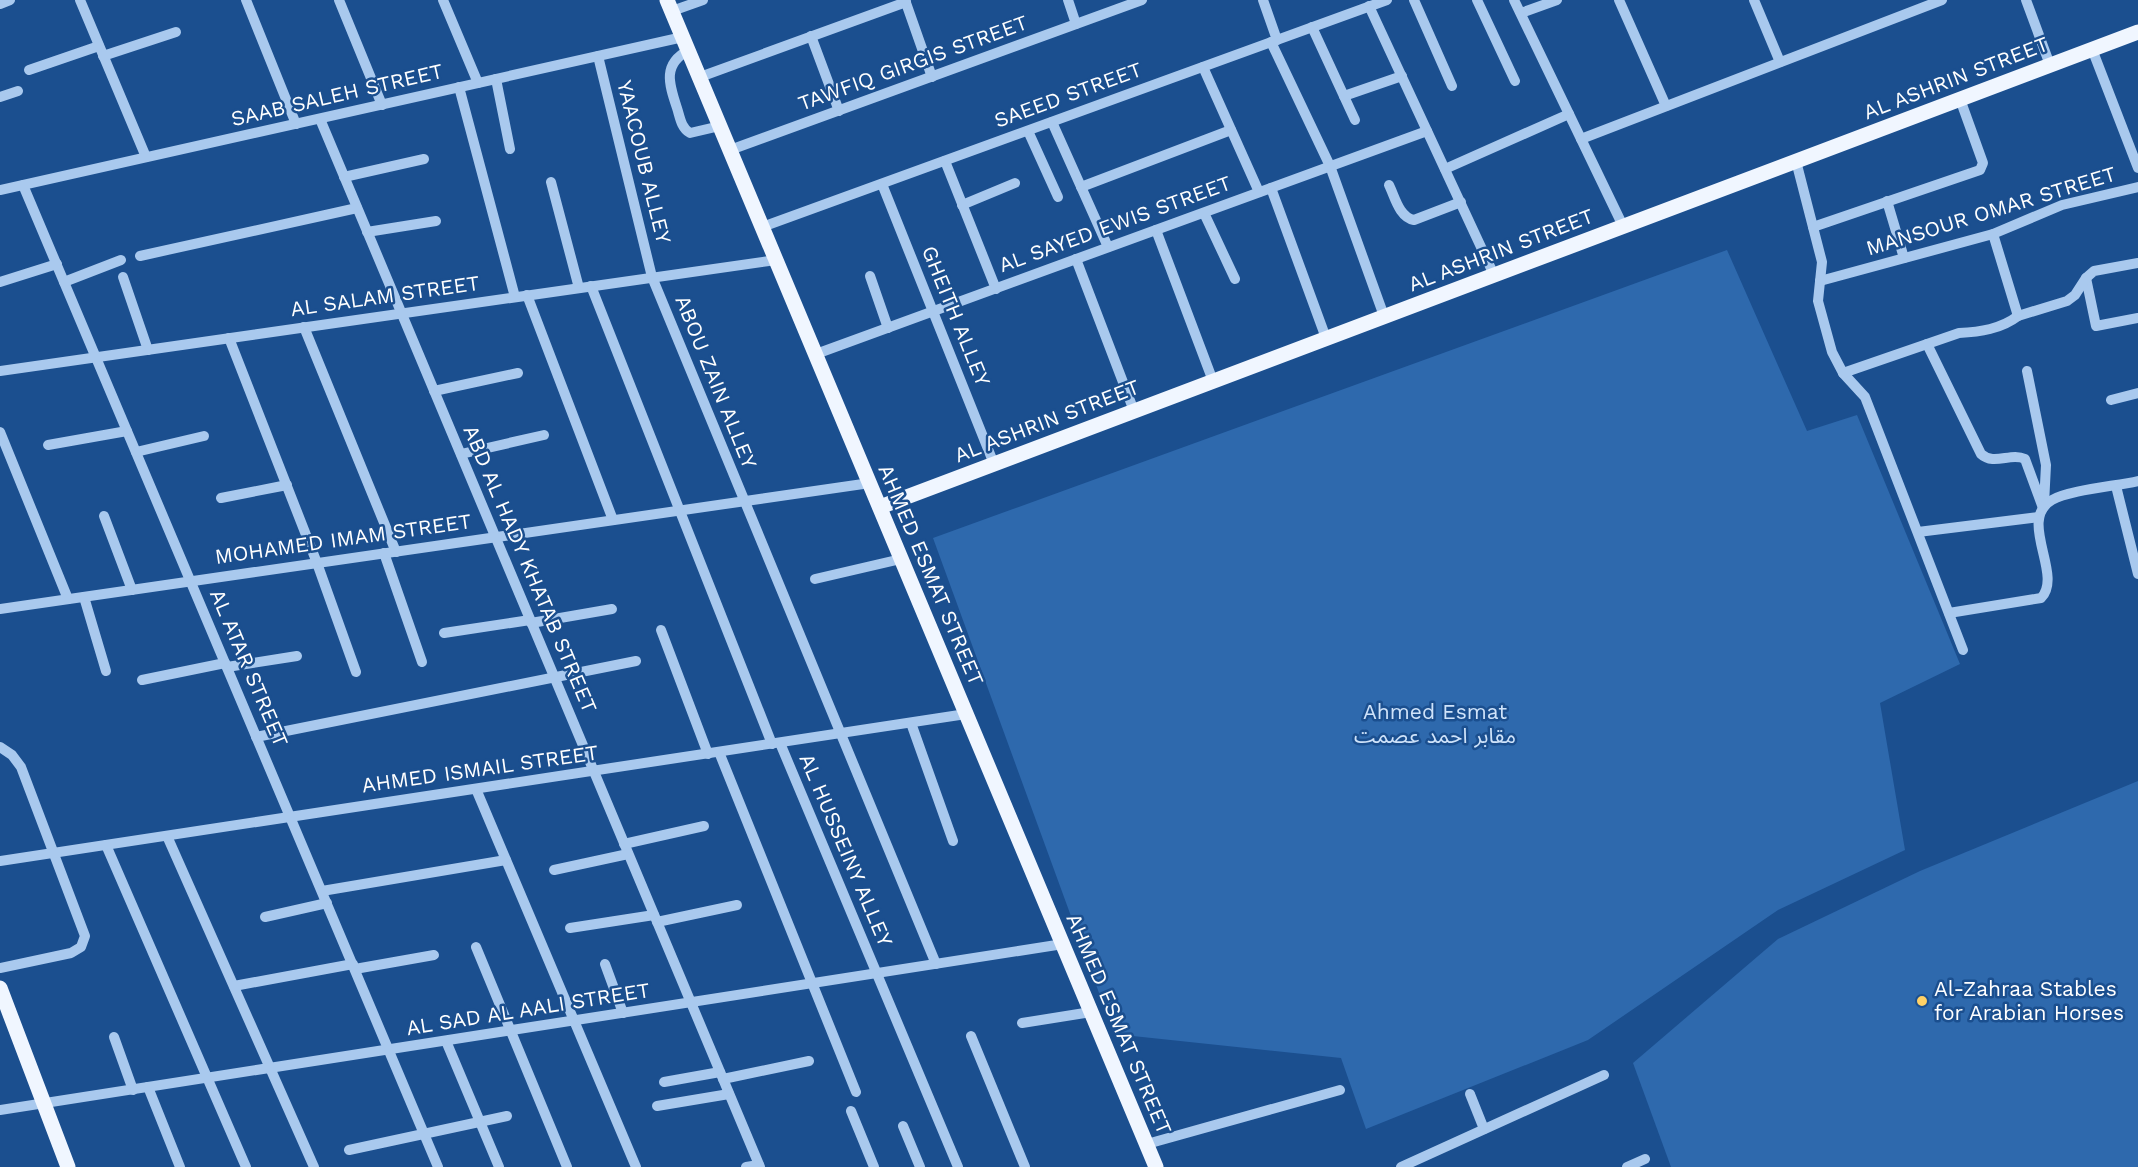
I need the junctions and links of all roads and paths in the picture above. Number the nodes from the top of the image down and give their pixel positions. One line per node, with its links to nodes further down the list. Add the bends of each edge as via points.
1 (10, 0): 20 (street)
2 (80, 0): 32 (street)
3 (246, 0): 57 (street)
4 (339, 0): 50 (street)
5 (443, 0): 43 (street)
6 (703, 0): 21 (street)
7 (1068, 0): 24 (street)
8 (1142, 0): 24 (street, TAWFIQ GIRGIS STREET)
9 (1263, 0): 29 (street)
10 (1387, 0): 22 (street, SAEED STREET)
11 (1414, 0): 44 (street)
12 (1477, 0): 42 (street)
13 (1514, 0): 23 (street)
14 (1557, 0): 23 (street)
15 (1619, 0): 51 (street)
16 (1754, 0): 34 (street)
17 (1942, 0): 34 (street)
18 (2026, 0): 35 (street)
19 (905, 1): 28 (street); 38 (street)
20 (0, 4)
21 (670, 5): 30 (main road, AHMED ESMAT STREET)
22 (1370, 6): 25 (street, SAEED STREET); 39 (street)
23 (1521, 13): 53 (street)
24 (1076, 24): 38 (street, TAWFIQ GIRGIS STREET)
25 (1312, 27): 29 (street, SAEED STREET); 47 (street)
26 (176, 32): 32 (street)
27 (2138, 32): 31 (main road, AL ASHRIN STREET)
28 (811, 36): 40 (street); 52 (street)
29 (1274, 41): 36 (street, SAEED STREET); 69 (street)
30 (686, 44): 33 (street, SAAB SALEH STREET); 40 (main road, AHMED ESMAT STREET); 58 (street, via 669,73 683,126 690,133)
31 (2092, 49): 35 (main road, AL ASHRIN STREET); 70 (street)
32 (101, 51): 37 (street); 65 (street)
33 (598, 56): 41 (street, SAAB SALEH STREET); 107 (street, YAACOUB ALLEY)
34 (1780, 62): 51 (street)
35 (2050, 65): 49 (main road, AL ASHRIN STREET)
36 (1203, 67): 56 (street, SAEED STREET); 60 (street)
37 (29, 70)
38 (932, 76): 52 (street, TAWFIQ GIRGIS STREET)
39 (1402, 76): 47 (street); 61 (street)
40 (700, 77): 58 (main road, AHMED ESMAT STREET)
41 (496, 79): 43 (street, SAAB SALEH STREET); 63 (street)
42 (1515, 81)
43 (478, 83): 45 (street, SAAB SALEH STREET)
44 (1452, 86)
45 (459, 87): 50 (street, SAAB SALEH STREET); 117 (street)
46 (18, 91): 48 (street)
47 (1344, 96): 55 (street)
48 (0, 97)
49 (1960, 99): 68 (main road, AL ASHRIN STREET); 84 (street, via 1983,163 1980,170)
50 (382, 105): 54 (street, SAAB SALEH STREET)
51 (1666, 106): 62 (street)
52 (839, 111): 64 (street, TAWFIQ GIRGIS STREET)
53 (1569, 114): 62 (street); 71 (street)
54 (320, 119): 57 (street, SAAB SALEH STREET); 72 (street, ABD AL HADY KHATAB STREET)
55 (1355, 120)
56 (1052, 122): 59 (street, SAEED STREET); 78 (street)
57 (296, 124): 65 (street, SAAB SALEH STREET)
58 (720, 126): 64 (main road, AHMED ESMAT STREET)
59 (1028, 130): 67 (street, SAEED STREET); 83 (street)
60 (1231, 130): 78 (street); 82 (street)
61 (1427, 131): 69 (street, AL SAYED EWIS STREET); 71 (street)
62 (1581, 139): 90 (street)
63 (510, 149)
64 (730, 150): 91 (main road, AHMED ESMAT STREET)
65 (146, 157): 76 (street, SAAB SALEH STREET)
66 (424, 159): 72 (street)
67 (945, 161): 75 (street, SAEED STREET); 86 (street)
68 (1796, 161): 90 (main road, AL ASHRIN STREET); 92 (street)
69 (1330, 166): 79 (street, AL SAYED EWIS STREET); 120 (street)
70 (2138, 168)
71 (1445, 169): 85 (street)
72 (344, 177): 87 (street, ABD AL HADY KHATAB STREET)
73 (551, 182): 114 (street)
74 (1015, 183): 86 (street)
75 (882, 184): 91 (street, SAEED STREET); 119 (street, GHEITH ALLEY)
76 (23, 185): 81 (street, SAAB SALEH STREET); 103 (street, AL ATAR STREET)
77 (1389, 185): 85 (street, via 1403,214 1414,220)
78 (1081, 187): 96 (street)
79 (1271, 188): 82 (street, AL SAYED EWIS STREET); 126 (street)
80 (2138, 188): 95 (street, MANSOUR OMAR STREET, via 2051,209)
81 (0, 190)
82 (1259, 192): 88 (street, AL SAYED EWIS STREET)
83 (1058, 197)
84 (1887, 201): 92 (street); 98 (street)
85 (1461, 202): 104 (street)
86 (962, 205): 115 (street)
87 (357, 208): 94 (street, ABD AL HADY KHATAB STREET); 97 (street)
88 (1204, 213): 93 (street, AL SAYED EWIS STREET); 109 (street)
89 (435, 221): 94 (street)
90 (1623, 226): 104 (main road, AL ASHRIN STREET)
91 (762, 227): 100 (main road, AHMED ESMAT STREET)
92 (1813, 227): 110 (street, via 1822,262)
93 (1156, 230): 96 (street, AL SAYED EWIS STREET); 135 (street)
94 (368, 232): 118 (street, ABD AL HADY KHATAB STREET)
95 (1993, 234): 98 (street, MANSOUR OMAR STREET); 121 (street)
96 (1108, 248): 101 (street, AL SAYED EWIS STREET)
97 (140, 256)
98 (1904, 258): 110 (street, MANSOUR OMAR STREET)
99 (121, 260): 112 (street)
100 (776, 260): 107 (street, AL SALAM STREET); 129 (main road, AHMED ESMAT STREET)
101 (1076, 260): 115 (street, AL SAYED EWIS STREET); 139 (street)
102 (2138, 263): 108 (street, via 2104,267)
103 (57, 264): 111 (street); 112 (street, AL ATAR STREET)
104 (1494, 275): 120 (main road, AL ASHRIN STREET)
105 (870, 276): 124 (street)
106 (123, 277): 128 (street)
107 (652, 277): 113 (street, AL SALAM STREET); 153 (street, ABOU ZAIN ALLEY)
108 (2086, 278): 121 (street, via 2067,301); 122 (street, via 2096,326)
109 (1235, 279)
110 (1820, 281): 134 (street, via 1818,301 1832,352)
111 (0, 282)
112 (64, 282): 130 (street, AL ATAR STREET)
113 (591, 286): 114 (street, AL SALAM STREET); 155 (street, AL HUSSEINY ALLEY)
114 (579, 288): 116 (street, AL SALAM STREET)
115 (996, 289): 119 (street, AL SAYED EWIS STREET)
116 (527, 295): 117 (street, AL SALAM STREET); 158 (street)
117 (514, 297): 118 (street, AL SALAM STREET)
118 (401, 312): 123 (street, AL SALAM STREET); 136 (street, ABD AL HADY KHATAB STREET)
119 (933, 312): 124 (street, AL SAYED EWIS STREET); 147 (street, GHEITH ALLEY)
120 (1384, 316): 126 (main road, AL ASHRIN STREET)
121 (2018, 316): 127 (street, via 1997,327 1959,333)
122 (2138, 318)
123 (304, 327): 125 (street, AL SALAM STREET); 161 (street)
124 (888, 328): 129 (street, AL SAYED EWIS STREET)
125 (229, 338): 128 (street, AL SALAM STREET); 150 (street)
126 (1326, 338): 135 (main road, AL ASHRIN STREET)
127 (1927, 344): 134 (street); 156 (street, via 1981,454 1990,459 2025,459)
128 (148, 350): 130 (street, AL SALAM STREET)
129 (816, 354): 149 (main road, AHMED ESMAT STREET)
130 (96, 356): 131 (street, AL SALAM STREET); 140 (street, AL ATAR STREET)
131 (0, 371)
132 (2027, 371): 156 (street, via 2046,465)
133 (518, 373): 136 (street)
134 (1843, 374): 159 (street, via 1865,397)
135 (1213, 381): 139 (main road, AL ASHRIN STREET)
136 (434, 391): 146 (street, ABD AL HADY KHATAB STREET)
137 (2138, 393): 138 (street)
138 (2111, 400)
139 (1134, 411): 147 (main road, AL ASHRIN STREET)
140 (127, 431): 144 (street); 145 (street, AL ATAR STREET)
141 (0, 432): 169 (street)
142 (544, 435): 146 (street)
143 (204, 436): 145 (street)
144 (48, 445)
145 (136, 452): 166 (street, AL ATAR STREET)
146 (461, 454): 160 (street, ABD AL HADY KHATAB STREET)
147 (994, 464): 154 (main road, AL ASHRIN STREET)
148 (2138, 481): 151 (street)
149 (870, 483): 153 (street, MOHAMED IMAM STREET); 154 (main road, AHMED ESMAT STREET)
150 (287, 485): 152 (street); 163 (street)
151 (2116, 486): 156 (street, via 2058,497); 164 (street)
152 (220, 498)
153 (745, 502): 155 (street, MOHAMED IMAM STREET); 187 (street, ABOU ZAIN ALLEY)
154 (880, 507): 162 (main road, AHMED ESMAT STREET)
155 (680, 511): 158 (street, MOHAMED IMAM STREET); 189 (street, AL HUSSEINY ALLEY)
156 (2041, 512): 159 (street); 172 (street, via 2046,593 2034,601)
157 (104, 516): 167 (street)
158 (613, 520): 160 (street, MOHAMED IMAM STREET)
159 (1918, 532): 172 (street)
160 (496, 537): 161 (street, MOHAMED IMAM STREET); 173 (street, ABD AL HADY KHATAB STREET)
161 (390, 553): 163 (street, MOHAMED IMAM STREET); 179 (street)
162 (901, 558): 165 (street); 185 (main road, AHMED ESMAT STREET)
163 (317, 563): 166 (street, MOHAMED IMAM STREET); 182 (street)
164 (2138, 574)
165 (815, 579)
166 (190, 581): 167 (street, MOHAMED IMAM STREET); 180 (street, AL ATAR STREET)
167 (132, 590): 168 (street, MOHAMED IMAM STREET)
168 (84, 597): 169 (street, MOHAMED IMAM STREET); 181 (street)
169 (68, 599): 170 (street, MOHAMED IMAM STREET)
170 (0, 609)
171 (612, 609): 173 (street)
172 (1950, 613): 176 (street)
173 (531, 621): 175 (street); 183 (street, ABD AL HADY KHATAB STREET)
174 (661, 630): 191 (street)
175 (444, 633)
176 (1963, 650)
177 (297, 656): 180 (street)
178 (636, 661): 183 (street)
179 (422, 662)
180 (226, 665): 184 (street); 188 (street, AL ATAR STREET)
181 (106, 671)
182 (356, 672)
183 (555, 678): 188 (street); 192 (street, ABD AL HADY KHATAB STREET)
184 (142, 681)
185 (966, 714): 186 (street, AHMED ISMAIL STREET); 210 (main road, AHMED ESMAT STREET)
186 (911, 723): 187 (street, AHMED ISMAIL STREET); 197 (street)
187 (840, 734): 189 (street, AHMED ISMAIL STREET); 214 (street, ABOU ZAIN ALLEY)
188 (256, 737): 194 (street, AL ATAR STREET)
189 (776, 743): 191 (street, AHMED ISMAIL STREET); 217 (street, AL HUSSEINY ALLEY)
190 (0, 747): 200 (street, via 21,767)
191 (713, 753): 192 (street, AHMED ISMAIL STREET); 218 (street)
192 (594, 772): 193 (street, AHMED ISMAIL STREET); 199 (street, ABD AL HADY KHATAB STREET)
193 (476, 789): 194 (street, AHMED ISMAIL STREET); 201 (street)
194 (291, 817): 196 (street, AHMED ISMAIL STREET); 204 (street, AL ATAR STREET)
195 (704, 826): 199 (street)
196 (167, 836): 198 (street, AHMED ISMAIL STREET); 219 (street)
197 (953, 841)
198 (106, 845): 200 (street, AHMED ISMAIL STREET); 235 (street)
199 (626, 849): 203 (street); 208 (street, ABD AL HADY KHATAB STREET)
200 (55, 853): 202 (street, AHMED ISMAIL STREET); 216 (street, via 84,931 84,942 71,953)
201 (506, 860): 204 (street); 224 (street)
202 (0, 861)
203 (554, 870)
204 (322, 891): 205 (street, AL ATAR STREET)
205 (327, 903): 207 (street); 215 (street, AL ATAR STREET)
206 (737, 905): 208 (street)
207 (266, 917)
208 (655, 919): 209 (street); 221 (street, ABD AL HADY KHATAB STREET)
209 (570, 928)
210 (1063, 944): 214 (street, AL SAD AL AALI STREET); 222 (main road, AHMED ESMAT STREET)
211 (476, 947): 226 (street)
212 (434, 955): 215 (street)
213 (605, 964): 223 (street)
214 (936, 964): 217 (street, AL SAD AL AALI STREET)
215 (354, 967): 219 (street); 230 (street, AL ATAR STREET)
216 (0, 968)
217 (876, 973): 218 (street, AL SAD AL AALI STREET); 267 (street, AL HUSSEINY ALLEY)
218 (812, 983): 221 (street, AL SAD AL AALI STREET); 240 (street)
219 (234, 986): 232 (street)
220 (0, 988): 243 (main road)
221 (691, 1003): 223 (street, AL SAD AL AALI STREET); 233 (street, ABD AL HADY KHATAB STREET)
222 (1091, 1011): 225 (street); 252 (main road, AHMED ESMAT STREET)
223 (623, 1013): 224 (street, AL SAD AL AALI STREET)
224 (574, 1020): 226 (street, AL SAD AL AALI STREET); 263 (street)
225 (1022, 1023)
226 (511, 1030): 229 (street, AL SAD AL AALI STREET); 262 (street)
227 (971, 1036): 268 (street)
228 (114, 1037): 238 (street)
229 (446, 1041): 230 (street, AL SAD AL AALI STREET); 248 (street)
230 (390, 1051): 232 (street, AL SAD AL AALI STREET); 251 (street, AL ATAR STREET)
231 (809, 1061): 233 (street)
232 (270, 1068): 235 (street, AL SAD AL AALI STREET); 259 (street)
233 (721, 1075): 236 (street); 241 (street, ABD AL HADY KHATAB STREET)
234 (1604, 1075): 250 (street)
235 (207, 1077): 237 (street, AL SAD AL AALI STREET); 258 (street)
236 (664, 1082)
237 (148, 1087): 238 (street, AL SAD AL AALI STREET); 257 (street)
238 (133, 1090): 243 (street, AL SAD AL AALI STREET)
239 (1340, 1090): 252 (street)
240 (856, 1092)
241 (729, 1094): 244 (street); 255 (street, ABD AL HADY KHATAB STREET)
242 (1470, 1094): 250 (street)
243 (44, 1103): 245 (street, AL SAD AL AALI STREET); 256 (main road)
244 (657, 1106)
245 (0, 1110)
246 (851, 1111): 265 (street)
247 (507, 1116): 248 (street)
248 (480, 1122): 251 (street); 261 (street)
249 (903, 1126): 266 (street)
250 (1484, 1129): 270 (street)
251 (424, 1134): 253 (street); 260 (street, AL ATAR STREET)
252 (1146, 1144): 269 (main road, AHMED ESMAT STREET)
253 (349, 1150)
254 (1645, 1159): 271 (street)
255 (759, 1166): 264 (street)
256 (68, 1167)
257 (180, 1167)
258 (246, 1167)
259 (314, 1167)
260 (438, 1167)
261 (499, 1167)
262 (567, 1167)
263 (636, 1167)
264 (746, 1167)
265 (874, 1167)
266 (920, 1167)
267 (957, 1167)
268 (1025, 1167)
269 (1156, 1167)
270 (1401, 1167)
271 (1627, 1167)

